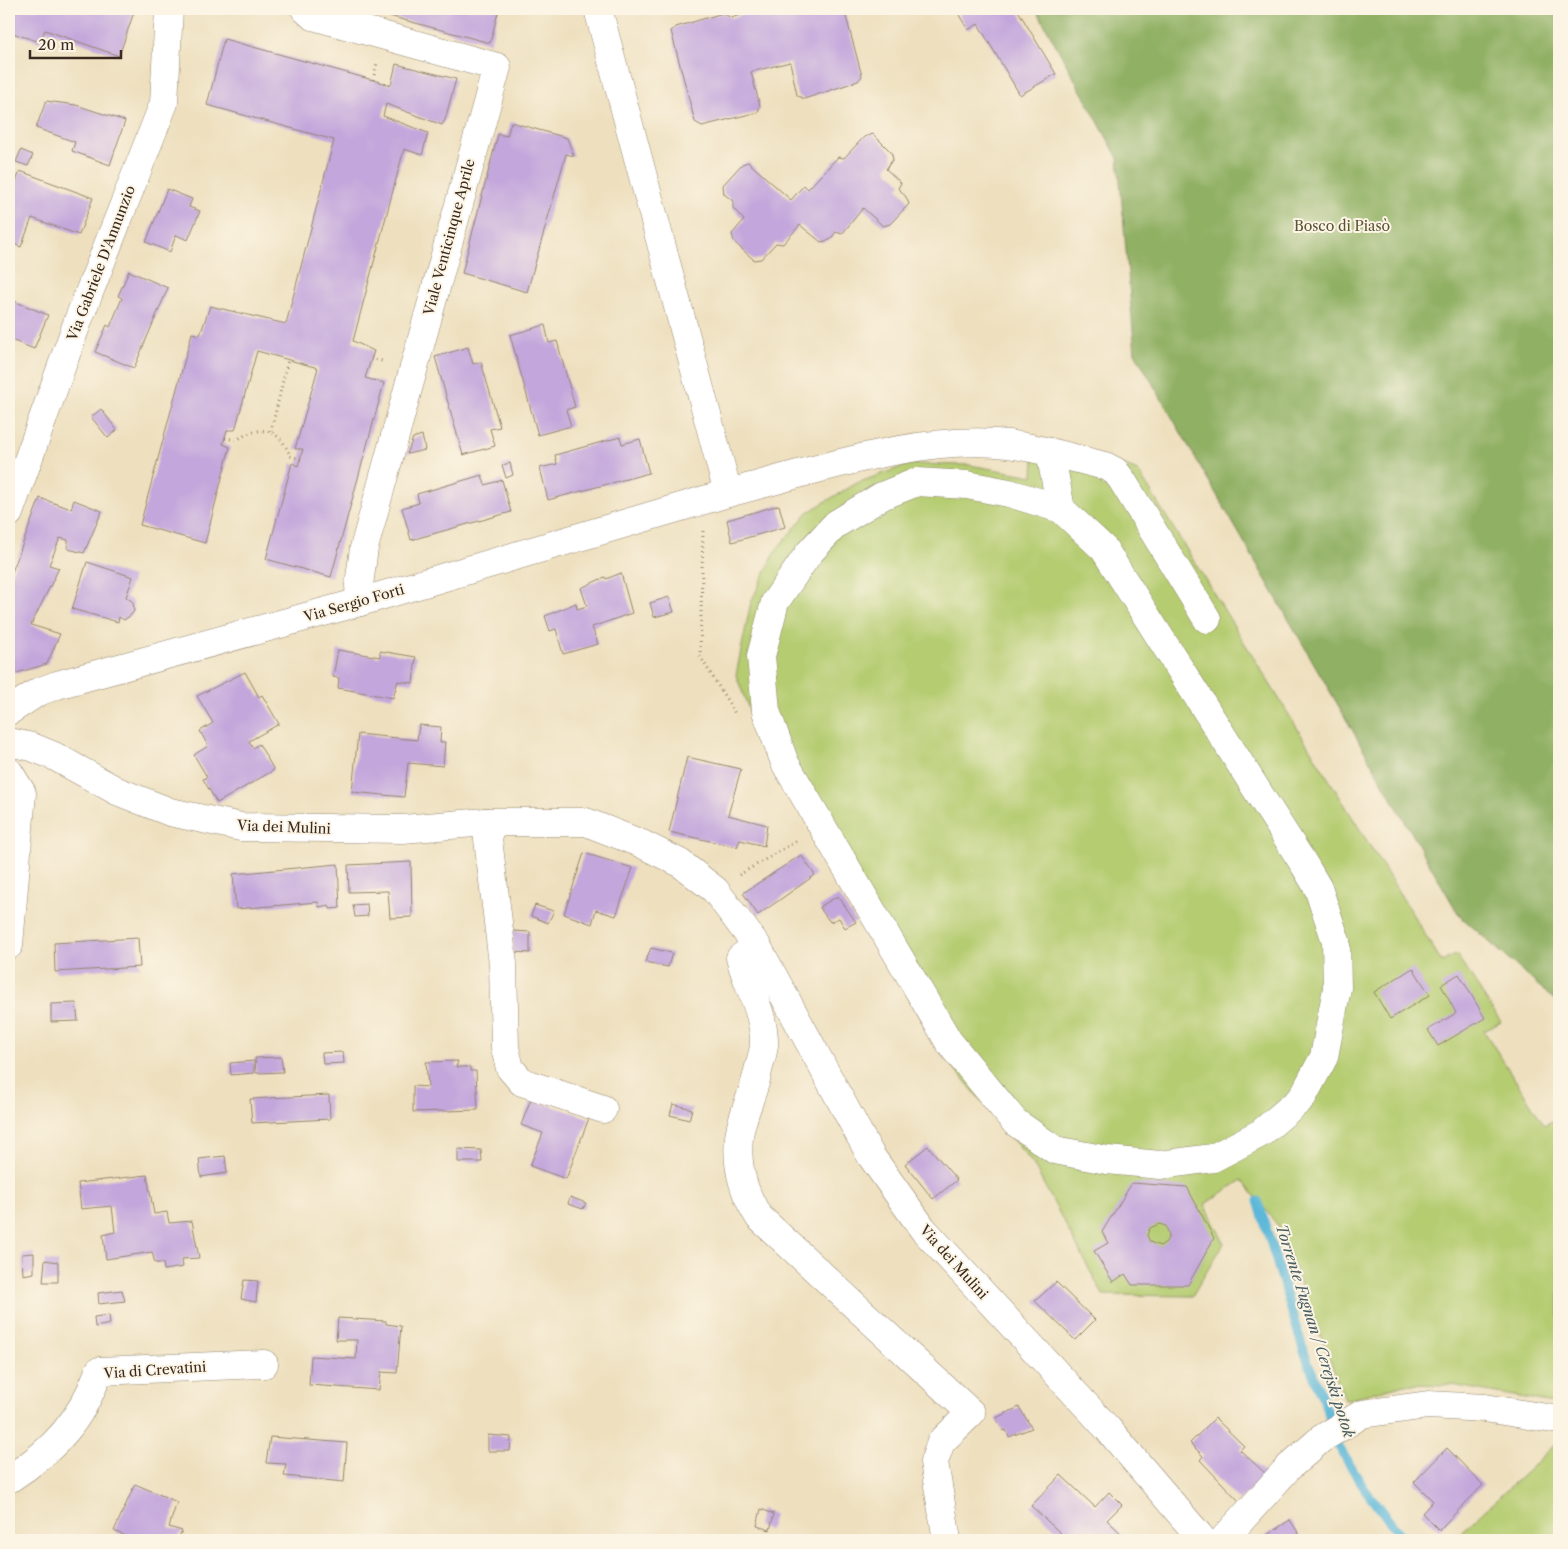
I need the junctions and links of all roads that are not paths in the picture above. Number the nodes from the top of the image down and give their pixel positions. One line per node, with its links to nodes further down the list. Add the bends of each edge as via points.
1 (169, 9): 7 (street, Via Gabriele D'Annunzio, via 164,103 79,318)
2 (305, 9): 8 (street, Viale Venticinque Aprile, via 313,16 497,67 364,548)
3 (598, 9): 5 (street)
4 (1050, 452): 5 (street, Via Sergio Forti, via 1008,444 909,447); 6 (street); 9 (street, Via Sergio Forti, via 1115,471)
5 (716, 497): 8 (street, Via Sergio Forti)
6 (1061, 509): 6 (street, via 967,485 917,482 882,496 836,524 809,553 775,602 761,656 766,710 785,763 949,1042 1015,1122 1055,1150 1107,1160 1160,1165 1212,1158 1261,1133 1302,1098 1324,1057 1337,988 1336,941 1318,888 1306,866 1104,549)
7 (9, 513)
8 (360, 602): 10 (street, Via Sergio Forti, via 57,685 38,692)
9 (1207, 619)
10 (9, 711)
11 (9, 742): 13 (street, Via dei Mulini, via 54,756 118,791 170,812 241,827 403,829)
12 (9, 772): 14 (street, via 22,793)
13 (486, 822): 15 (street, Via dei Mulini, via 586,822 642,844 680,864 715,890); 16 (street, via 503,964 505,1048 510,1068 522,1082)
14 (9, 945)
15 (757, 946): 20 (street, via 740,958 763,1025 764,1047 739,1136 740,1170 749,1201 760,1217 971,1413 942,1442 934,1462); 21 (street, Via dei Mulini, via 871,1156 923,1229 1108,1429)
16 (602, 1109)
17 (264, 1364): 19 (street, Via di Crevatini, via 99,1371 80,1414 60,1440)
18 (1559, 1420): 22 (street, via 1485,1408 1428,1405 1362,1414 1321,1440 1288,1468)
19 (9, 1479)
20 (947, 1540)
21 (1203, 1540)
22 (1222, 1540)

